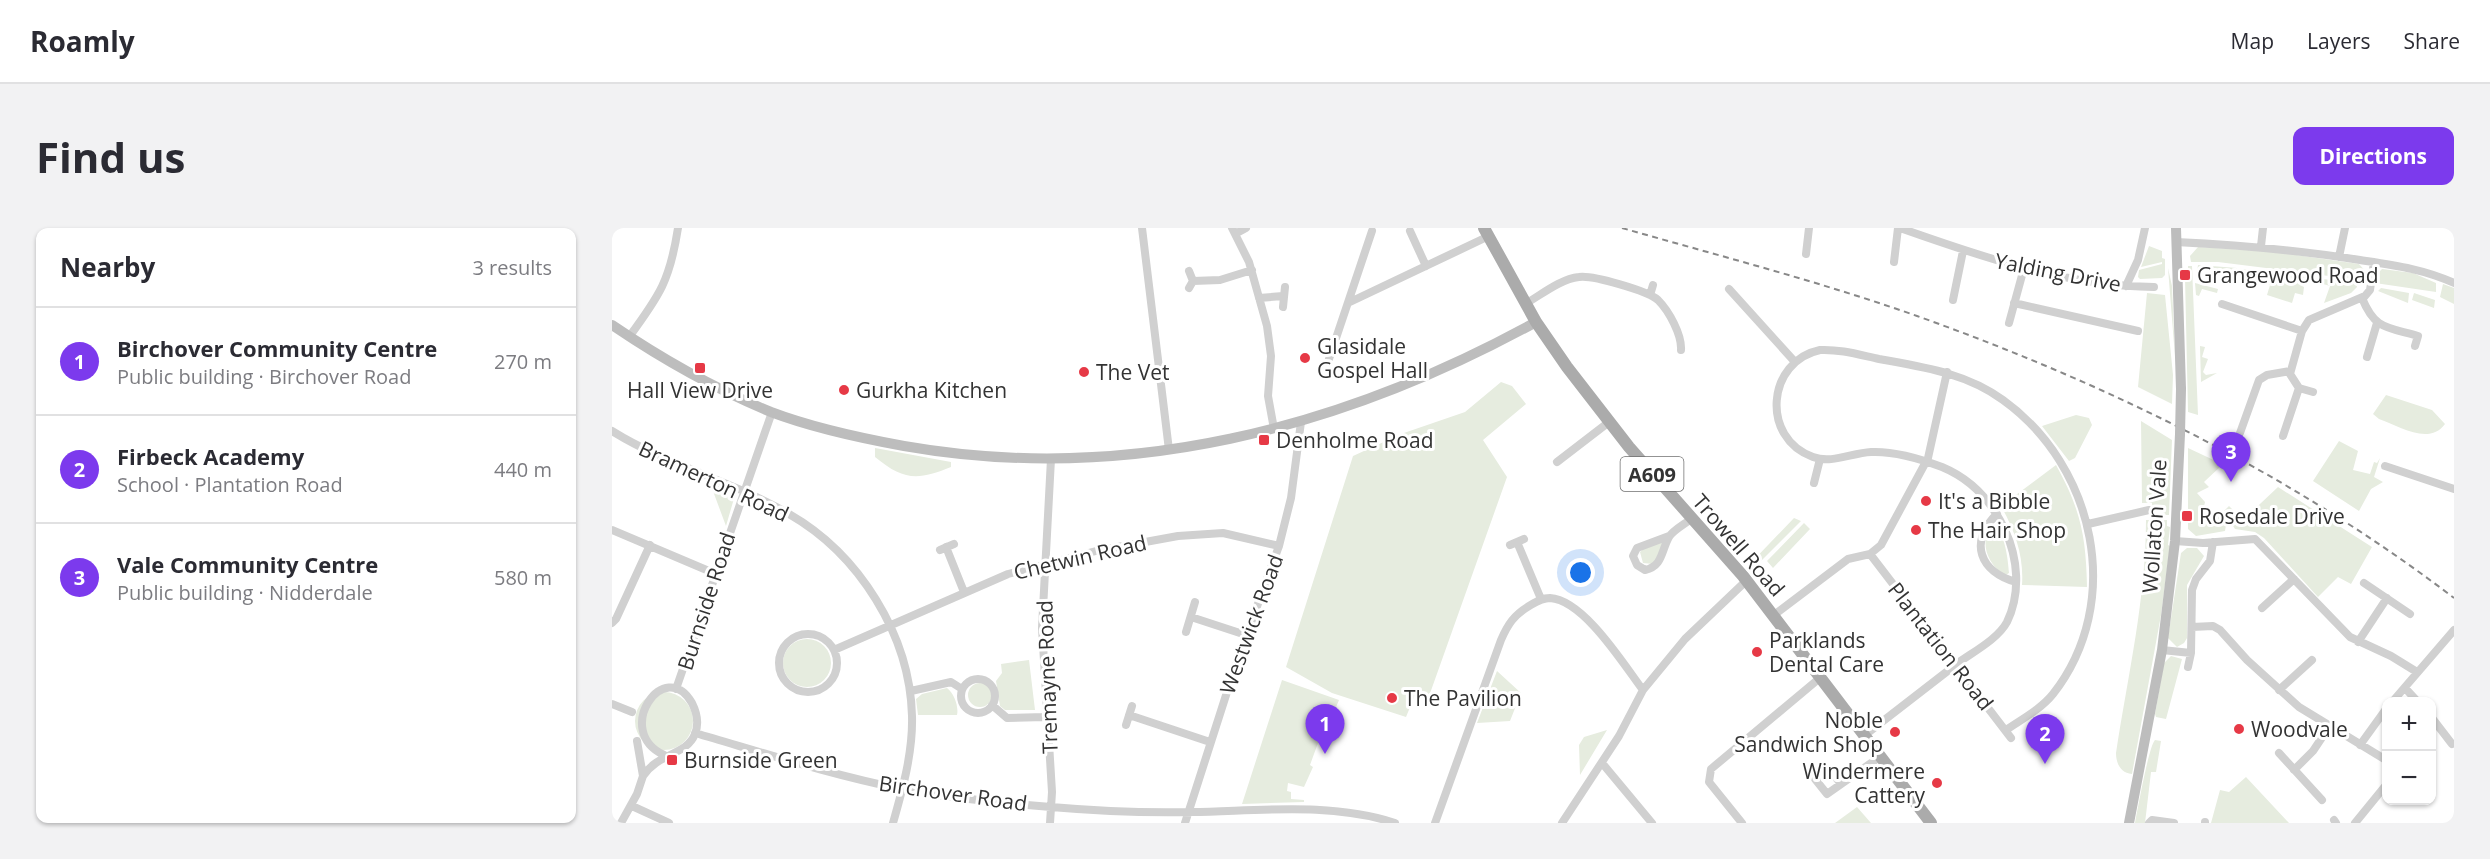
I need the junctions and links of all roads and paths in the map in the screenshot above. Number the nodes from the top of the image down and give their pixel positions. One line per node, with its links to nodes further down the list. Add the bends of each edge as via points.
1 (678, 228): 45 (street, via 662,291)
2 (1142, 228): 62 (street)
3 (1246, 228): 10 (street)
4 (1809, 228): 17 (street)
5 (1899, 228): 16 (street, Yalding Drive); 19 (street, Yalding Drive)
6 (2145, 228): 27 (street, via 2138,260)
7 (2176, 228): 14 (street, Wollaton Vale)
8 (2263, 228): 15 (street)
9 (2345, 228): 18 (street)
10 (1233, 231): 23 (street)
11 (1372, 231): 34 (street)
12 (1410, 231): 21 (street)
13 (1487, 232): 21 (street); 36 (main road, Trowell Road / A609)
14 (2176, 242): 15 (street); 77 (street, Wollaton Vale, bridge, via 2181,389)
15 (2261, 246): 18 (street)
16 (1963, 251): 22 (street, Yalding Drive); 33 (street)
17 (1806, 254)
18 (2339, 257): 20 (street)
19 (1894, 262)
20 (2374, 262): 25 (street, via 2435,274); 32 (street, via 2370,290)
21 (1426, 266): 34 (street)
22 (2024, 268): 27 (street, Yalding Drive); 35 (street)
23 (1252, 270): 24 (street, via 1191,285); 31 (street)
24 (1189, 271)
25 (2454, 283)
26 (1653, 285): 30 (street)
27 (2126, 286): 28 (street, Yalding Drive)
28 (2154, 286)
29 (1730, 289): 49 (street)
30 (1650, 295): 36 (street, via 1579,277); 47 (street, via 1663,306 1673,332 1681,338)
31 (1259, 298): 38 (street, via 1284,292); 58 (street, via 1270,342 1268,396)
32 (2361, 298): 41 (street); 44 (street, via 2314,317)
33 (1953, 300)
34 (1350, 302): 50 (street)
35 (2014, 303): 40 (street); 43 (street)
36 (1525, 304): 39 (main road, Trowell Road / A609)
37 (2222, 304): 44 (street)
38 (1282, 307)
39 (1536, 322): 56 (street, via 1479,353 1395,390); 57 (main road, Trowell Road / A609)
40 (2009, 323)
41 (2377, 323): 46 (street, via 2418,336); 48 (street)
42 (612, 325): 45 (street)
43 (2138, 331)
44 (2302, 331): 51 (street)
45 (629, 337): 55 (street, via 687,372)
46 (2415, 346)
47 (1681, 350)
48 (2367, 357)
49 (1795, 362): 52 (street, via 1813,352 1830,350); 64 (street, via 1778,386 1779,423 1799,450)
50 (1326, 369)
51 (2290, 371): 53 (street); 60 (street, via 2259,380)
52 (1947, 372): 66 (street); 74 (street, via 2002,399 2035,429 2065,468)
53 (2299, 388): 54 (street); 61 (street)
54 (2313, 392)
55 (772, 412): 63 (street, via 874,440 956,455); 70 (street, Burnside Road)
56 (1301, 422): 58 (street); 81 (street, Westwick Road, via 1291,498)
57 (1609, 422): 65 (street); 73 (main road, Trowell Road / A609)
58 (1274, 429): 62 (street)
59 (612, 431): 70 (street, Bramerton Road, via 684,468)
60 (2240, 433)
61 (2283, 436)
62 (1169, 450): 63 (street)
63 (1051, 459): 84 (street, Tremayne Road)
64 (1820, 459): 66 (street, via 1874,452); 68 (street)
65 (1557, 462)
66 (1927, 462): 72 (street, via 1968,482); 83 (street, via 1886,537)
67 (2385, 466): 69 (street)
68 (1814, 483)
69 (2454, 489)
70 (744, 490): 85 (street, Burnside Road); 99 (street, Bramerton Road, via 790,514 834,548 867,586)
71 (2149, 510): 74 (street)
72 (1997, 514): 88 (street, via 2013,550); 88 (street, via 1982,534 1984,559 1995,575)
73 (1692, 519): 76 (street); 87 (main road, Trowell Road / A609)
74 (2088, 524): 133 (street, via 2093,589 2084,639 2052,694)
75 (612, 530): 80 (street)
76 (1669, 536): 76 (street, via 1662,557 1653,568 1645,570 1637,565 1633,556 1637,548)
77 (2175, 541): 79 (street); 107 (street, Wollaton Vale)
78 (1517, 542): 93 (street)
79 (2213, 542): 86 (street, via 2255,539); 100 (street, via 2208,564 2192,590)
80 (650, 545): 85 (street); 98 (street)
81 (1279, 546): 84 (street, Chetwin Road, via 1223,533 1178,536 1096,551); 103 (street, Westwick Road)
82 (947, 547): 90 (street)
83 (1870, 554): 96 (street, via 1849,558); 110 (street, Plantation Road)
84 (1044, 566): 90 (street, Chetwin Road, via 1008,574); 128 (street, Tremayne Road)
85 (716, 573): 115 (street, Burnside Road)
86 (2294, 579): 91 (street, via 2265,605); 105 (street)
87 (1746, 581): 96 (main road, Trowell Road / A609); 117 (street, via 1685,639)
88 (2016, 582): 110 (street, via 2003,627)
89 (2364, 583): 92 (street)
90 (964, 592): 99 (street, Chetwin Road)
91 (2261, 594)
92 (2387, 598): 95 (street); 105 (street)
93 (1541, 599): 117 (street, via 1552,598 1578,610); 162 (street, via 1509,622)
94 (1195, 602): 97 (street)
95 (2410, 614)
96 (1774, 615): 113 (main road, Trowell Road / A609)
97 (1191, 617): 102 (street); 103 (street)
98 (612, 623)
99 (890, 626): 106 (street, Chetwin Road); 119 (street, Bramerton Road)
100 (2192, 627): 108 (street); 118 (street, via 2213,626 2220,630)
101 (2454, 630): 104 (street)
102 (1186, 632)
103 (1246, 635): 139 (street, Westwick Road)
104 (2451, 640): 112 (street)
105 (2358, 642): 112 (street)
106 (834, 650): 106 (street, via 820,636 800,635 791,639 780,653 781,673 794,688 815,691 836,670)
107 (2162, 650): 108 (street); 167 (street, Wollaton Vale)
108 (2191, 653): 111 (street)
109 (2312, 660): 118 (street, via 2301,664)
110 (1956, 664): 133 (street, Plantation Road); 136 (street)
111 (2188, 667)
112 (2417, 672): 114 (street)
113 (1821, 677): 136 (main road, Trowell Road / A609); 165 (street, via 1711,769 1709,782)
114 (2405, 688): 120 (street); 121 (street)
115 (676, 689): 125 (street, via 646,693); 135 (street, via 689,698 695,709)
116 (962, 689): 119 (street, via 951,682); 123 (street, via 961,699 967,709 979,713); 123 (street, via 973,679 987,681 994,690)
117 (1643, 690): 146 (street)
118 (2279, 690): 132 (street)
119 (910, 691): 151 (street, Bramerton Road, via 912,730)
120 (2397, 697)
121 (2413, 697)
122 (612, 704): 125 (street)
123 (992, 705): 128 (street, via 1007,718)
124 (1132, 706): 126 (street)
125 (632, 712): 129 (street)
126 (1129, 715): 131 (street); 139 (street)
127 (2382, 715): 141 (street)
128 (1045, 717): 154 (street, Tremayne Road)
129 (631, 721)
130 (2436, 723): 140 (street)
131 (1126, 725)
132 (2329, 727): 141 (street); 147 (street)
133 (2006, 730): 137 (street, Plantation Road)
134 (633, 732): 138 (street)
135 (695, 733): 143 (street, via 683,749); 151 (street, Birchover Road, via 785,761)
136 (1865, 735): 144 (main road, Trowell Road / A609)
137 (2012, 738)
138 (638, 741): 143 (street, via 645,749); 148 (street)
139 (1210, 742): 155 (street, Westwick Road)
140 (2452, 744)
141 (2360, 745): 145 (street)
142 (2278, 753): 147 (street)
143 (664, 755): 148 (street)
144 (1881, 756): 149 (street); 166 (main road, Trowell Road / A609)
145 (2382, 758)
146 (1602, 763): 163 (street); 164 (street)
147 (2294, 770): 150 (street, via 2319,798)
148 (643, 776): 153 (street)
149 (1841, 784)
150 (2325, 788)
151 (903, 789): 154 (street, Birchover Road); 158 (street, Bramerton Road)
152 (2382, 790): 170 (street)
153 (632, 806): 156 (street); 157 (street)
154 (1052, 807): 155 (street, Birchover Road); 159 (street, Tremayne Road)
155 (1188, 813): 160 (street, Westwick Road); 161 (street, Birchover Road, via 1354,812)
156 (621, 823)
157 (669, 823)
158 (893, 823)
159 (1050, 823)
160 (1185, 823)
161 (1395, 823)
162 (1435, 823)
163 (1562, 823)
164 (1652, 823)
165 (1742, 823)
166 (1931, 823)
167 (2129, 823)
168 (2149, 823): 169 (street)
169 (2174, 823)
170 (2355, 823)

